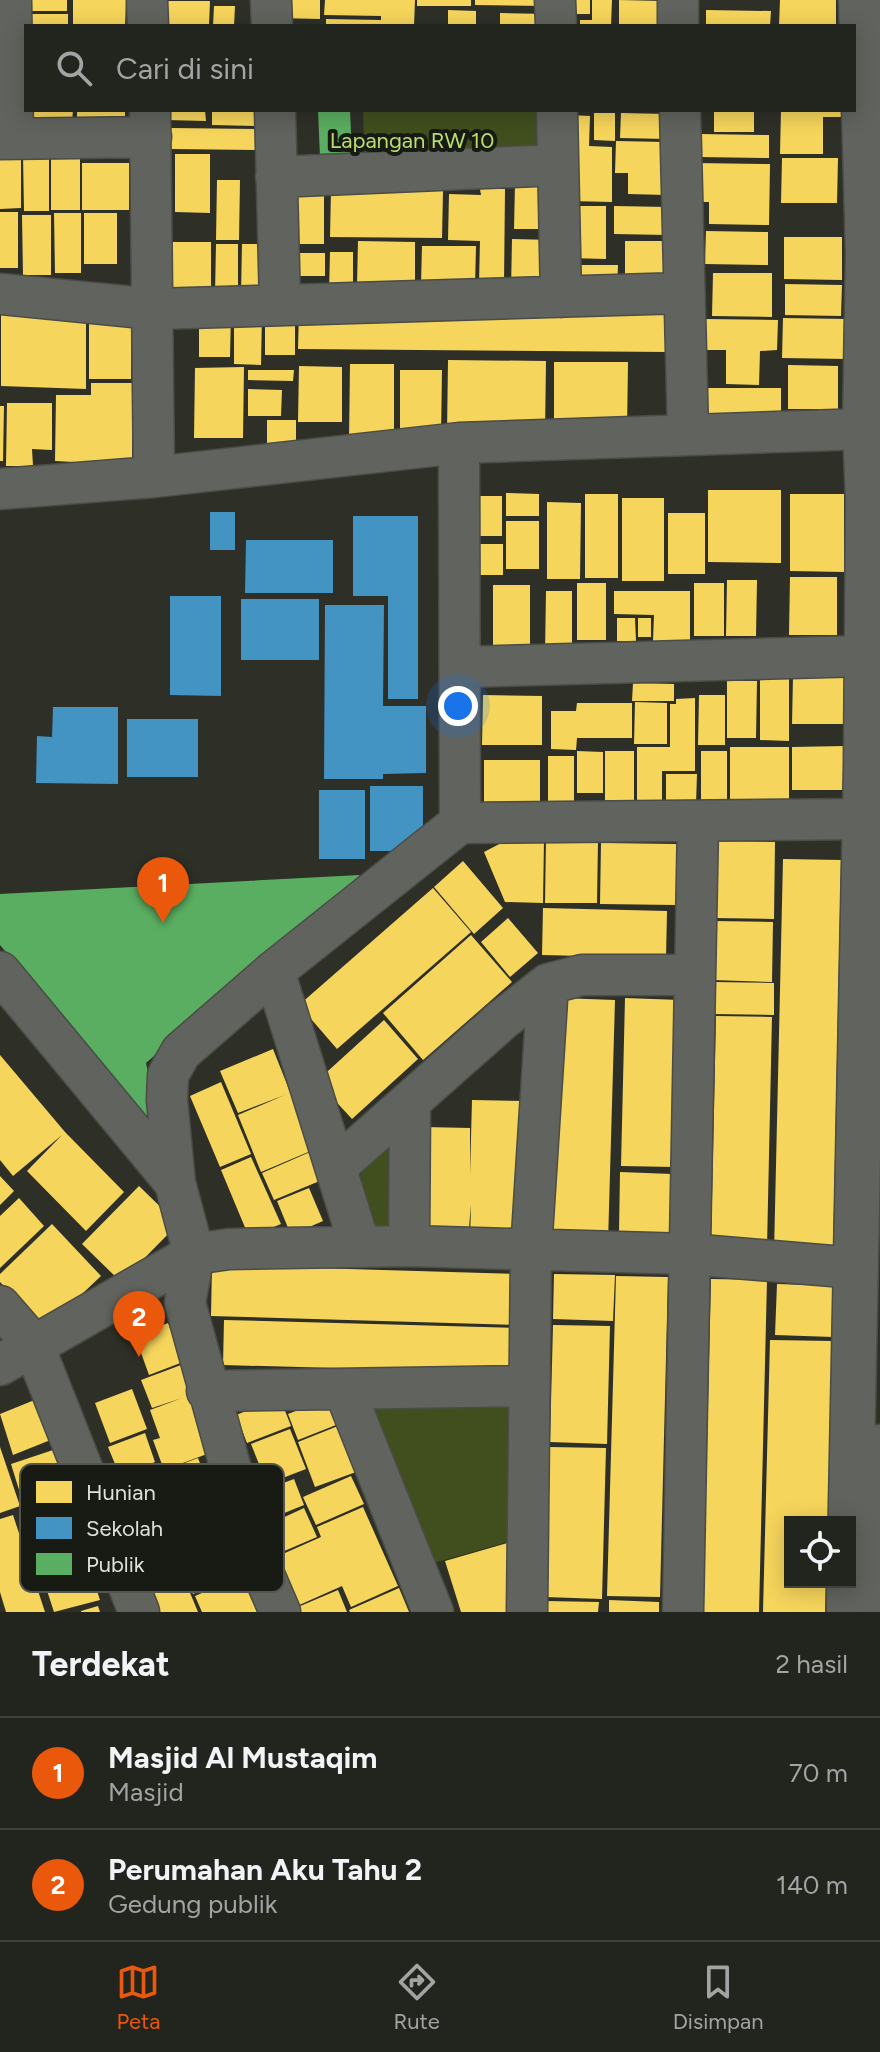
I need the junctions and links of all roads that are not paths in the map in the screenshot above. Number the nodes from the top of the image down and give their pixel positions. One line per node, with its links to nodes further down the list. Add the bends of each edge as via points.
1 (11, 0): 15 (street)
2 (147, 0): 7 (street)
3 (271, 0): 8 (street)
4 (555, 0): 9 (street)
5 (678, 0): 10 (street)
6 (861, 0): 18 (street)
7 (148, 24)
8 (272, 24)
9 (556, 24)
10 (678, 24)
11 (275, 112): 17 (street)
12 (557, 112): 16 (street)
13 (680, 112): 19 (street)
14 (150, 123): 15 (street); 23 (street)
15 (6, 139)
16 (558, 165): 17 (street); 21 (street)
17 (276, 177): 22 (street)
18 (874, 264): 24 (street)
19 (683, 293): 21 (street); 25 (street)
20 (0, 294): 23 (street)
21 (561, 297): 22 (street)
22 (280, 305): 23 (street)
23 (154, 309): 27 (street)
24 (865, 429): 25 (street); 29 (street)
25 (688, 433): 26 (street)
26 (459, 443): 27 (street); 31 (street)
27 (154, 477): 28 (street)
28 (0, 489)
29 (874, 507): 30 (street)
30 (866, 656): 31 (street); 32 (street)
31 (460, 667): 35 (street)
32 (873, 767): 33 (street)
33 (865, 819): 34 (street); 48 (street)
34 (698, 822): 35 (street); 38 (street)
35 (460, 823): 36 (street)
36 (274, 971): 41 (street); 42 (street, via 181,1052 168,1075)
37 (0, 972): 42 (street)
38 (695, 975): 39 (street, via 582,975); 47 (street)
39 (548, 984): 40 (street); 45 (street)
40 (410, 1102): 41 (street); 44 (street)
41 (337, 1166): 43 (street)
42 (175, 1183): 46 (street)
43 (360, 1246): 44 (street); 46 (street)
44 (409, 1246): 45 (street)
45 (531, 1251): 47 (street); 52 (street)
46 (194, 1254): 50 (street); 54 (street, via 185,1303)
47 (688, 1254): 48 (street); 67 (street)
48 (856, 1268): 58 (street)
49 (0, 1306): 50 (street)
50 (33, 1344): 51 (street); 56 (street)
51 (0, 1365)
52 (527, 1386): 53 (street); 66 (street)
53 (344, 1389): 54 (street); 65 (street)
54 (207, 1391): 57 (street)
55 (880, 1445): 62 (street)
56 (80, 1464)
57 (228, 1464)
58 (851, 1516)
59 (849, 1588): 68 (street)
60 (131, 1592): 63 (street)
61 (271, 1592): 64 (street)
62 (880, 1598)
63 (139, 1612)
64 (280, 1612)
65 (433, 1612)
66 (527, 1612)
67 (683, 1612)
68 (849, 1612)

